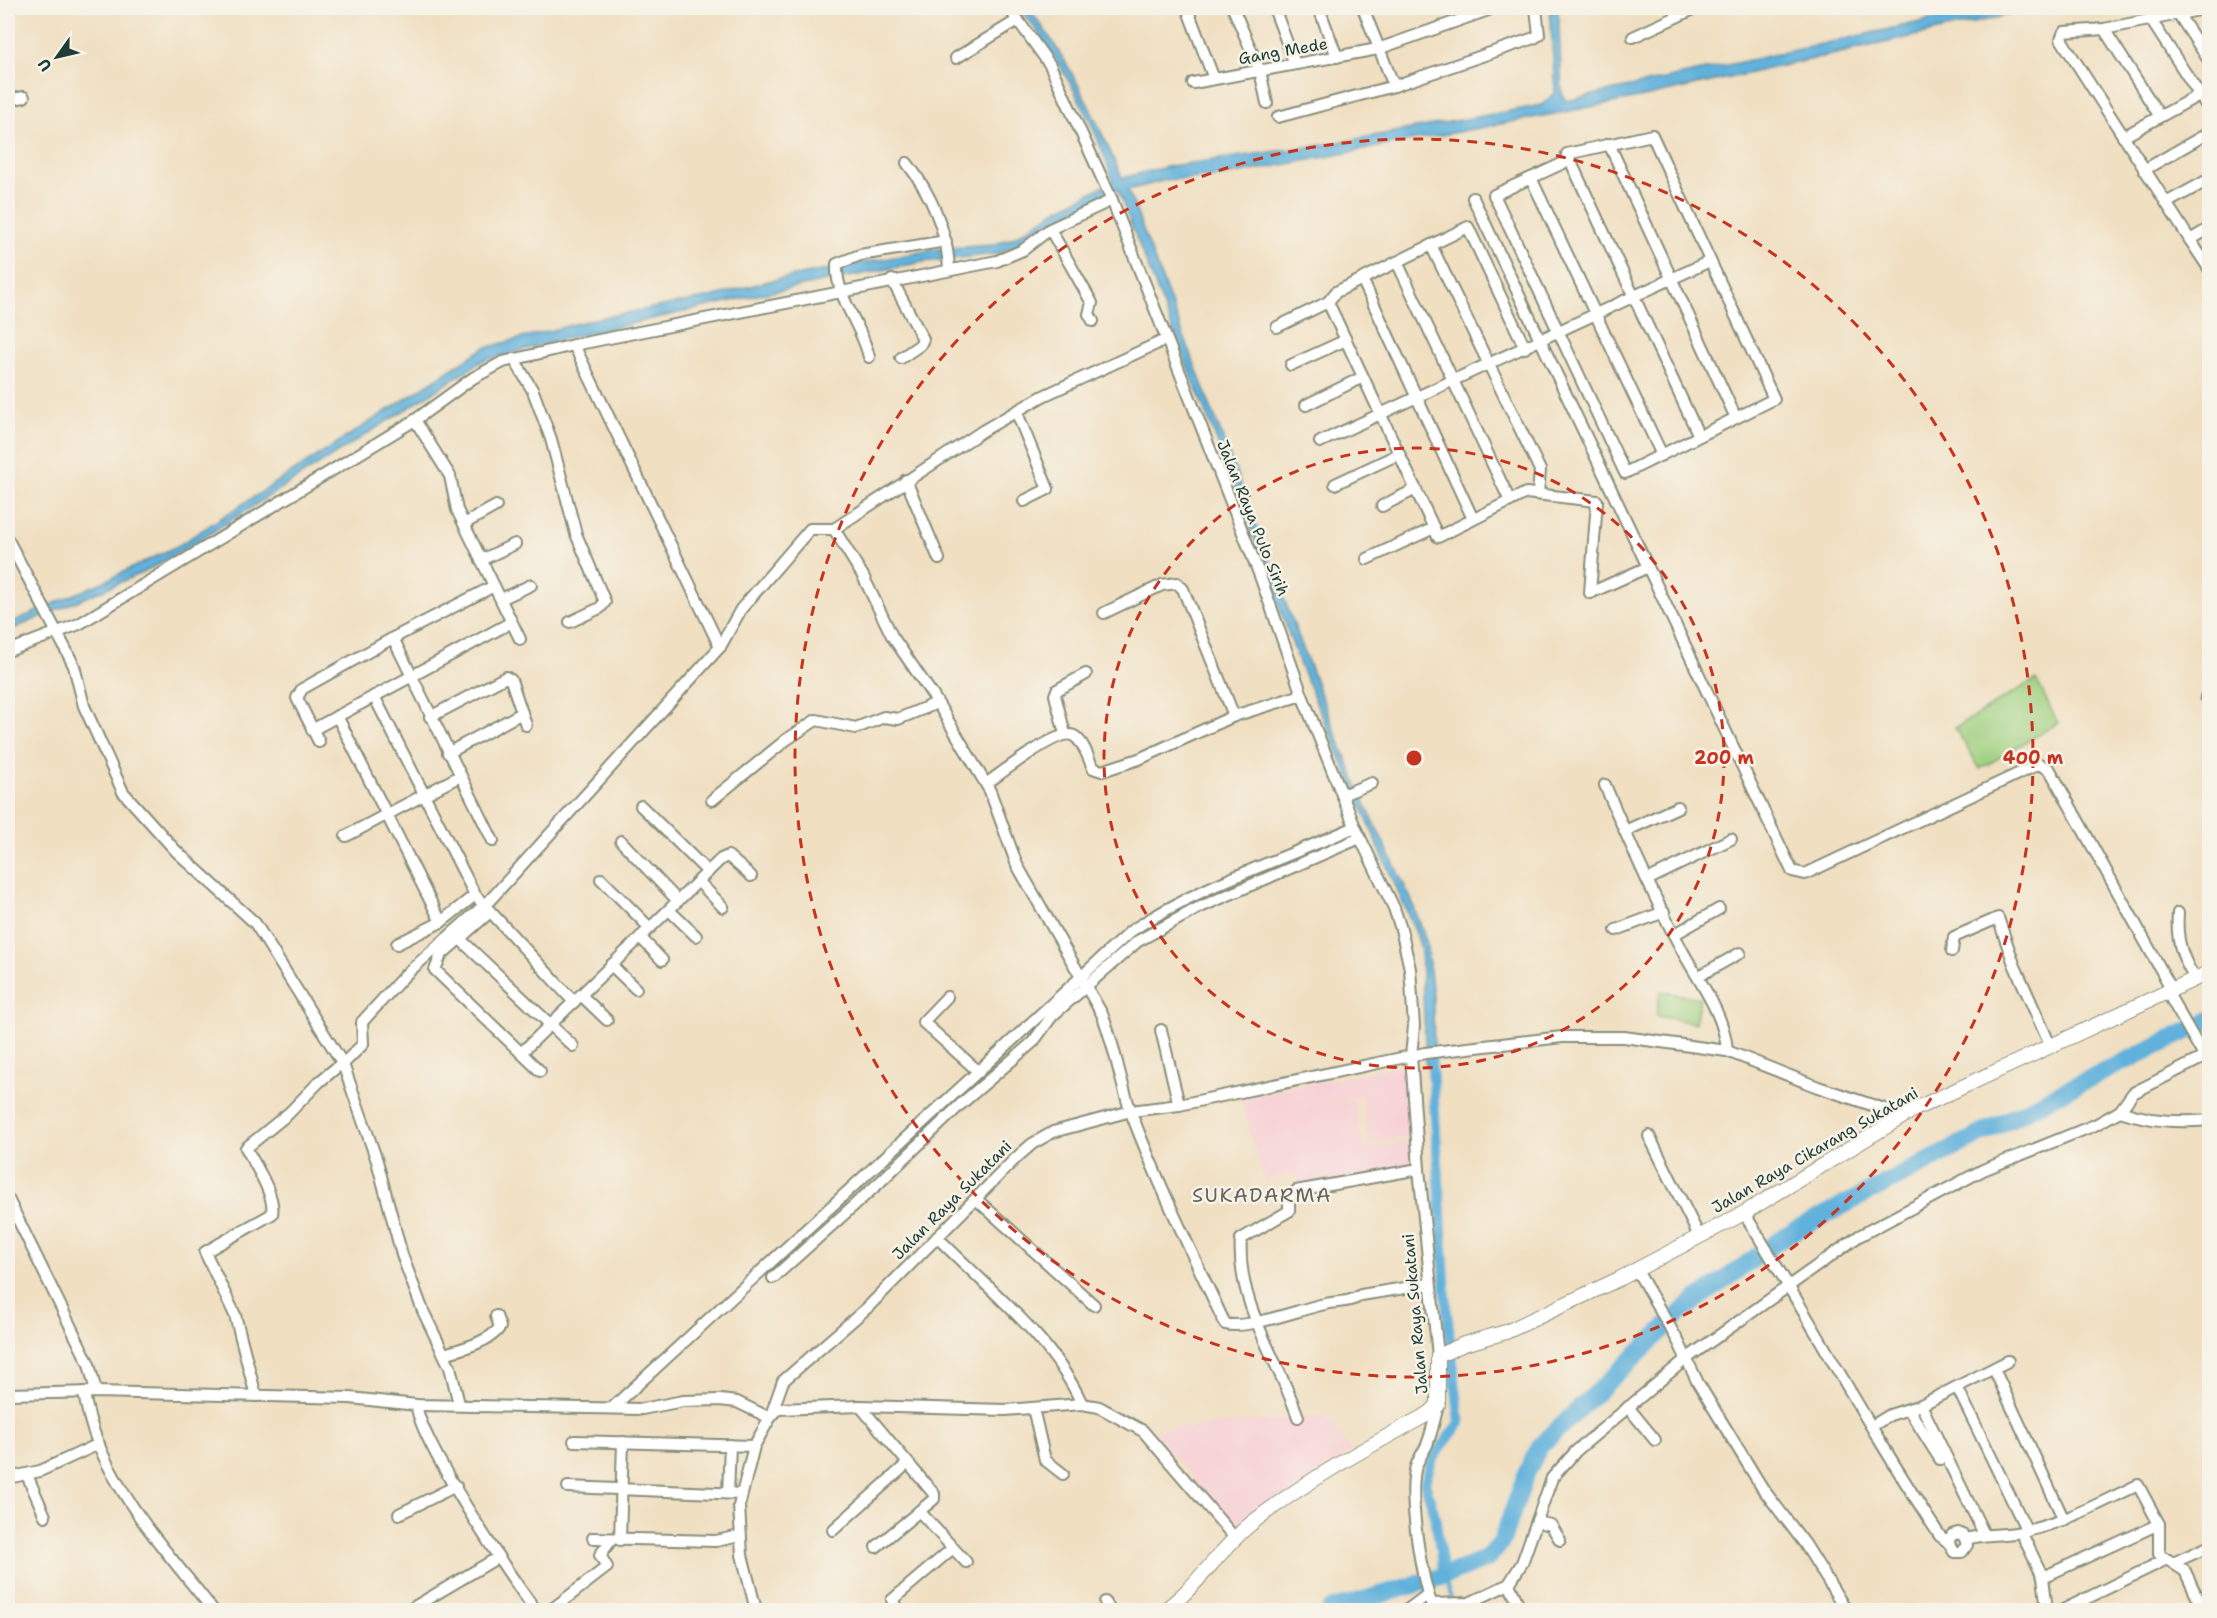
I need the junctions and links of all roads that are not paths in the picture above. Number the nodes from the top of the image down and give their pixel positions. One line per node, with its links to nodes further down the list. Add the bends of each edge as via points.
1 (1011, 8): 12 (street, Jalan Raya Pulo Sirih)
2 (1187, 8): 22 (street)
3 (1233, 8): 21 (street)
4 (1274, 8): 20 (street)
5 (1319, 8): 17 (street)
6 (1494, 8): 16 (street, Gang Mede)
7 (1536, 8): 24 (street, via 1539,35)
8 (1696, 8): 15 (street)
9 (2209, 8): 11 (street)
10 (1367, 9): 16 (street)
11 (2179, 15): 13 (street); 19 (street)
12 (1018, 20): 18 (street); 41 (street, Jalan Raya Pulo Sirih, via 1050,65)
13 (2151, 20): 14 (street); 26 (street)
14 (2104, 29): 31 (street); 34 (street, via 2064,32 2061,39)
15 (1633, 37)
16 (1378, 49): 17 (street, Gang Mede); 24 (street)
17 (1337, 57): 20 (street, Gang Mede)
18 (956, 58)
19 (2210, 62)
20 (1295, 64): 21 (street, Gang Mede)
21 (1260, 71): 22 (street, Gang Mede); 29 (street)
22 (1214, 79): 23 (street, Gang Mede)
23 (1193, 83)
24 (1394, 86): 32 (street)
25 (2210, 86): 26 (street)
26 (2199, 95): 30 (street); 31 (street)
27 (24, 97): 28 (street)
28 (8, 100)
29 (1267, 103)
30 (2210, 111)
31 (2159, 116): 34 (street)
32 (1278, 117)
33 (2210, 132): 38 (street)
34 (2124, 137): 38 (street)
35 (1609, 144): 36 (street, via 1567,154); 49 (street, via 1652,135); 54 (street)
36 (1570, 160): 39 (street); 57 (street)
37 (907, 163): 47 (street, via 926,191)
38 (2145, 170): 43 (street)
39 (1531, 178): 59 (street); 62 (street, via 1494,195)
40 (2210, 179): 43 (street)
41 (1111, 197): 45 (street); 63 (street, Jalan Raya Pulo Sirih)
42 (1473, 198): 65 (street)
43 (2166, 203): 46 (street)
44 (2210, 228): 46 (street)
45 (1050, 229): 51 (street, via 1011,256); 60 (street, via 1092,303 1089,314)
46 (2190, 240): 52 (street)
47 (946, 243): 51 (street); 56 (street, via 860,255 839,262)
48 (1431, 245): 50 (street); 67 (street, via 1468,227); 72 (street)
49 (1710, 261): 54 (street); 79 (street, via 1774,399)
50 (1397, 262): 53 (street); 74 (street)
51 (949, 267): 55 (street)
52 (2210, 270)
53 (1362, 279): 58 (street, via 1336,292); 75 (street)
54 (1671, 279): 57 (street); 79 (street)
55 (892, 280): 56 (street); 69 (street, via 923,339)
56 (840, 288): 66 (street); 68 (street, via 865,339)
57 (1634, 297): 59 (street); 81 (street)
58 (1328, 302): 61 (street); 64 (street)
59 (1596, 315): 62 (street); 84 (street)
60 (1093, 321)
61 (1277, 327)
62 (1559, 332): 65 (street); 84 (street, via 1625,473)
63 (1165, 340): 77 (street, via 1078,379); 116 (street, Jalan Raya Pulo Sirih, via 1260,576)
64 (1346, 340): 71 (street); 73 (street)
65 (1541, 341): 67 (street); 102 (street)
66 (574, 345): 70 (street); 112 (street)
67 (1525, 348): 72 (street)
68 (869, 357)
69 (901, 358)
70 (514, 359): 80 (street, via 473,378); 107 (street, via 533,392 551,439 576,534 605,602)
71 (1291, 365)
72 (1488, 365): 74 (street); 88 (street, via 1540,470)
73 (1363, 377): 76 (street); 78 (street)
74 (1453, 381): 75 (street); 90 (street)
75 (1417, 398): 78 (street); 93 (street)
76 (1306, 405)
77 (1017, 413): 85 (street); 89 (street, via 1048,487 1043,494)
78 (1380, 414): 82 (street); 83 (street)
79 (1736, 418): 81 (street)
80 (416, 420): 94 (street, via 450,476 455,504); 109 (street, via 79,624)
81 (1699, 436): 84 (street)
82 (1320, 442)
83 (1399, 454): 86 (street); 87 (street)
84 (1662, 455)
85 (906, 480): 96 (street); 99 (street)
86 (1335, 484)
87 (1416, 489): 92 (street); 95 (street)
88 (1538, 494): 90 (street, via 1526,493); 102 (street, via 1597,501 1590,593)
89 (1024, 501)
90 (1510, 501): 93 (street)
91 (496, 506): 94 (street)
92 (1382, 506)
93 (1473, 519): 95 (street, via 1438,537)
94 (464, 524): 101 (street)
95 (1434, 528): 100 (street)
96 (834, 529): 112 (street, via 810,529 741,609); 118 (street, via 892,636)
97 (8, 540): 109 (street)
98 (515, 544): 101 (street)
99 (939, 559)
100 (1367, 559)
101 (481, 560): 104 (street)
102 (1648, 567): 182 (street, via 1792,871 1805,874 2038,764 2050,770)
103 (531, 585): 105 (street)
104 (494, 586): 105 (street); 110 (street)
105 (501, 599): 108 (street)
106 (1104, 614): 121 (street, via 1162,585 1177,583 1183,589)
107 (570, 622)
108 (510, 623): 111 (street); 115 (street)
109 (56, 629): 113 (street); 194 (street, via 74,666 84,706 123,792 176,851 255,923)
110 (393, 638): 115 (street); 124 (street, via 299,693 297,698)
111 (520, 639)
112 (720, 647): 157 (street)
113 (8, 651)
114 (1086, 674): 125 (street, via 1057,690 1055,695)
115 (410, 675): 117 (street); 122 (street)
116 (1302, 695): 121 (street); 132 (street, Jalan Raya Pulo Sirih)
117 (374, 696): 120 (street); 133 (street)
118 (937, 703): 129 (street); 134 (street, via 898,719 885,717 856,728 816,720)
119 (522, 713): 122 (street, via 511,680 506,677); 123 (street); 127 (street)
120 (337, 716): 124 (street); 137 (street)
121 (1234, 716): 125 (street, via 1139,759 1102,771 1093,768 1077,739)
122 (430, 717): 127 (street)
123 (526, 725)
124 (312, 729): 126 (street)
125 (1065, 734): 129 (street)
126 (319, 742)
127 (448, 753): 128 (street)
128 (460, 776): 133 (street); 143 (street)
129 (986, 784): 177 (street, via 1017,865)
130 (1366, 785): 132 (street)
131 (1605, 785): 139 (street)
132 (1346, 793): 138 (street, Jalan Raya Pulo Sirih)
133 (423, 796): 137 (street); 154 (street)
134 (712, 800)
135 (641, 806): 146 (street)
136 (1678, 807): 139 (street)
137 (387, 815): 140 (street); 163 (street)
138 (1355, 827): 141 (street, Jalan Raya Pulo Sirih); 145 (street)
139 (1624, 831): 151 (street)
140 (345, 836)
141 (1360, 838): 149 (street); 193 (street, Jalan Raya Pulo Sirih, via 1394,908 1407,948 1414,1026)
142 (1731, 839): 151 (street)
143 (493, 841)
144 (621, 841): 155 (street)
145 (1258, 867): 147 (street); 149 (street)
146 (708, 872): 148 (street, via 728,856); 152 (street)
147 (1236, 875): 153 (street); 162 (street)
148 (751, 876)
149 (1272, 877): 153 (street)
150 (601, 879): 164 (street)
151 (1647, 880): 160 (street)
152 (698, 881): 155 (street); 156 (street)
153 (1243, 888): 165 (street)
154 (475, 895): 157 (street); 163 (street)
155 (678, 901): 159 (street)
156 (723, 907)
157 (487, 908): 170 (street); 184 (street); 194 (street, via 380,1000 362,1022 363,1044)
158 (1719, 909): 167 (street)
159 (669, 910): 164 (street); 168 (street)
160 (1664, 912): 166 (street); 167 (street)
161 (2178, 913): 179 (street, via 2179,945)
162 (1153, 916): 165 (street); 177 (street)
163 (441, 922): 171 (street)
164 (650, 928): 169 (street)
165 (1161, 928): 180 (street, via 1138,941)
166 (1616, 930)
167 (1675, 934): 178 (street)
168 (696, 936)
169 (640, 937): 174 (street); 175 (street)
170 (460, 939): 186 (street); 191 (street, via 441,956 435,970)
171 (398, 944)
172 (1952, 951): 188 (street, via 1954,937 1998,918)
173 (1740, 953): 178 (street)
174 (662, 960)
175 (611, 965): 181 (street); 184 (street)
176 (2210, 972): 179 (main road, Jalan Raya Cikarang Sukatani)
177 (1078, 973): 180 (street); 196 (street)
178 (1699, 976): 190 (street, via 1726,1036)
179 (2194, 977): 182 (main road, Jalan Raya Cikarang Sukatani)
180 (1088, 987): 198 (street, via 1111,1036); 203 (street)
181 (636, 989)
182 (2168, 989): 188 (main road, Jalan Raya Cikarang Sukatani); 192 (street)
183 (946, 997): 196 (street, via 923,1022)
184 (577, 998): 185 (street); 186 (street)
185 (607, 1020)
186 (550, 1024): 189 (street); 191 (street)
187 (1161, 1030): 197 (street)
188 (2050, 1045): 200 (main road, Jalan Raya Cikarang Sukatani)
189 (573, 1046)
190 (1727, 1051): 193 (street, Jalan Raya Sukatani, via 1608,1036 1515,1041); 200 (street, Jalan Raya Sukatani, via 1818,1088)
191 (521, 1053): 195 (street)
192 (2207, 1055): 199 (street, via 2133,1093)
193 (1412, 1056): 197 (street, Jalan Raya Sukatani); 205 (street, Jalan Raya Sukatani)
194 (343, 1064): 218 (street, via 377,1161 402,1255); 227 (street, via 246,1148 262,1177 272,1214 205,1252 235,1315)
195 (540, 1071)
196 (979, 1072): 201 (street)
197 (1179, 1105): 198 (street, Jalan Raya Sukatani)
198 (1131, 1111): 207 (street, Jalan Raya Sukatani, via 1042,1137); 217 (street, via 1154,1171 1225,1324)
199 (2120, 1111): 202 (street, via 2162,1120); 214 (street, via 2096,1125 1983,1170 1895,1215)
200 (1905, 1116): 208 (main road, Jalan Raya Cikarang Sukatani)
201 (928, 1118): 203 (street); 235 (street)
202 (2210, 1120)
203 (937, 1128): 212 (street)
204 (1649, 1136): 209 (street)
205 (1419, 1169): 213 (street, Jalan Raya Sukatani); 217 (street, via 1296,1191 1289,1200 1289,1211 1241,1239 1246,1290)
206 (8, 1199): 225 (street, via 88,1364)
207 (976, 1199): 210 (street, Jalan Raya Sukatani); 215 (street)
208 (1747, 1218): 209 (main road, Jalan Raya Cikarang Sukatani); 214 (street)
209 (1699, 1236): 211 (main road, Jalan Raya Cikarang Sukatani)
210 (937, 1237): 229 (street, via 1057,1360); 239 (street, Jalan Raya Sukatani, via 867,1308 783,1381)
211 (1636, 1269): 219 (main road, Jalan Raya Cikarang Sukatani, via 1506,1332); 220 (street)
212 (773, 1278)
213 (1430, 1284): 217 (street, via 1361,1295); 219 (street, Jalan Raya Sukatani)
214 (1790, 1286): 220 (street); 240 (street)
215 (1094, 1305)
216 (496, 1316): 218 (street, via 501,1327 497,1332)
217 (1257, 1322): 238 (street)
218 (444, 1354): 228 (street)
219 (1442, 1354): 231 (main road, Jalan Raya Sukatani)
220 (1686, 1359): 234 (street); 289 (street, via 1763,1489 1805,1544)
221 (2008, 1361): 222 (street)
222 (1994, 1369): 223 (street); 260 (street)
223 (1957, 1387): 232 (street); 264 (street)
224 (84, 1392): 225 (street); 226 (street); 244 (street)
225 (96, 1392): 227 (street)
226 (8, 1394)
227 (256, 1396): 230 (street, via 350,1398)
228 (459, 1404): 230 (street); 235 (street)
229 (1082, 1404): 236 (street); 268 (street, via 1114,1413 1143,1431)
230 (417, 1405): 252 (street, via 416,1414 427,1437)
231 (1438, 1405): 268 (main road, Jalan Raya Sukatani, via 1315,1480); 279 (street, via 1415,1471 1415,1506)
232 (1921, 1405): 237 (street); 247 (street)
233 (860, 1406): 236 (street); 239 (street, via 778,1410); 248 (street)
234 (1628, 1407): 241 (street); 261 (street, via 1552,1478)
235 (612, 1408): 239 (street, via 720,1400 737,1402)
236 (1033, 1408): 249 (street, via 1045,1460)
237 (1909, 1410): 240 (street); 247 (street, via 1940,1459)
238 (1298, 1416)
239 (770, 1418): 246 (street, Jalan Raya Sukatani)
240 (1872, 1426): 265 (street, via 1948,1542 1956,1533 1966,1539)
241 (1655, 1440)
242 (574, 1441): 243 (street)
243 (622, 1442): 245 (street); 254 (street)
244 (99, 1444): 250 (street); 280 (street, via 142,1520)
245 (730, 1445): 246 (street); 255 (street)
246 (754, 1446): 256 (street, Jalan Raya Sukatani)
247 (1946, 1457): 265 (street)
248 (908, 1463): 257 (street, via 934,1494); 263 (street)
249 (1063, 1473)
250 (27, 1475): 251 (street); 259 (street)
251 (8, 1478)
252 (456, 1486): 258 (street); 274 (street)
253 (568, 1487): 254 (street)
254 (619, 1489): 255 (street); 269 (street)
255 (728, 1493): 256 (street)
256 (741, 1494): 266 (street, Jalan Raya Sukatani)
257 (919, 1511): 272 (street); 273 (street)
258 (399, 1514)
259 (45, 1516)
260 (2064, 1520): 262 (street, via 2138,1485); 264 (street)
261 (1537, 1522): 270 (street, via 1551,1525); 278 (street, via 1522,1563)
262 (2159, 1524): 275 (street, via 2159,1554); 277 (street)
263 (833, 1530)
264 (2024, 1531): 265 (street); 277 (street)
265 (1984, 1534)
266 (740, 1536): 269 (street, via 716,1541); 284 (street, Jalan Raya Sukatani)
267 (593, 1538): 269 (street)
268 (1235, 1538): 286 (main road, Jalan Raya Sukatani, via 1200,1580)
269 (616, 1539): 283 (street, via 600,1555 607,1567)
270 (1560, 1540)
271 (2210, 1546): 275 (street)
272 (876, 1547)
273 (953, 1548): 276 (street); 285 (street, via 892,1600)
274 (497, 1558): 281 (street); 282 (street)
275 (2171, 1561): 291 (street); 292 (street, via 2186,1571)
276 (966, 1562)
277 (2043, 1577): 290 (street)
278 (1509, 1584): 279 (street, via 1469,1603); 288 (street)
279 (1429, 1599): 287 (street)
280 (213, 1611)
281 (409, 1611)
282 (536, 1611)
283 (551, 1611)
284 (756, 1611)
285 (898, 1611)
286 (1165, 1611)
287 (1407, 1611)
288 (1521, 1611)
289 (1846, 1611)
290 (2047, 1611)
291 (2063, 1611)
292 (2203, 1611)

